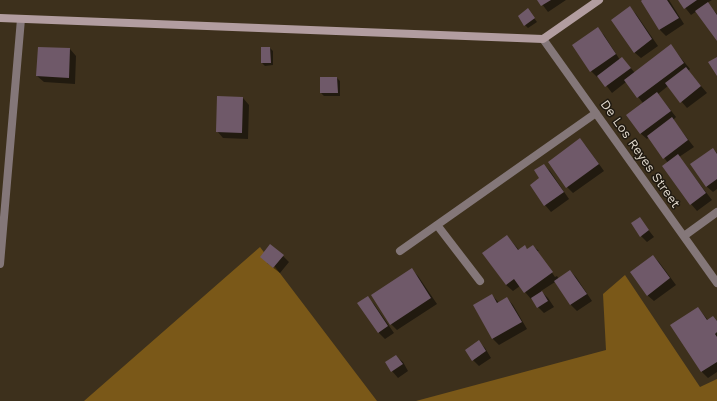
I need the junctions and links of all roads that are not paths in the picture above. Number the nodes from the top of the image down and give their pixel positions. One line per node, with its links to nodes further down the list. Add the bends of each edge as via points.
1 (599, 0): 4 (street)
2 (0, 18): 3 (street)
3 (21, 19): 4 (street); 10 (street)
4 (543, 39): 5 (street, De Los Reyes Street)
5 (596, 113): 7 (street); 8 (street, De Los Reyes Street)
6 (717, 212): 8 (street)
7 (437, 225): 9 (street); 11 (street)
8 (684, 236): 12 (street, De Los Reyes Street)
9 (400, 251)
10 (0, 264)
11 (480, 282)
12 (717, 283)

